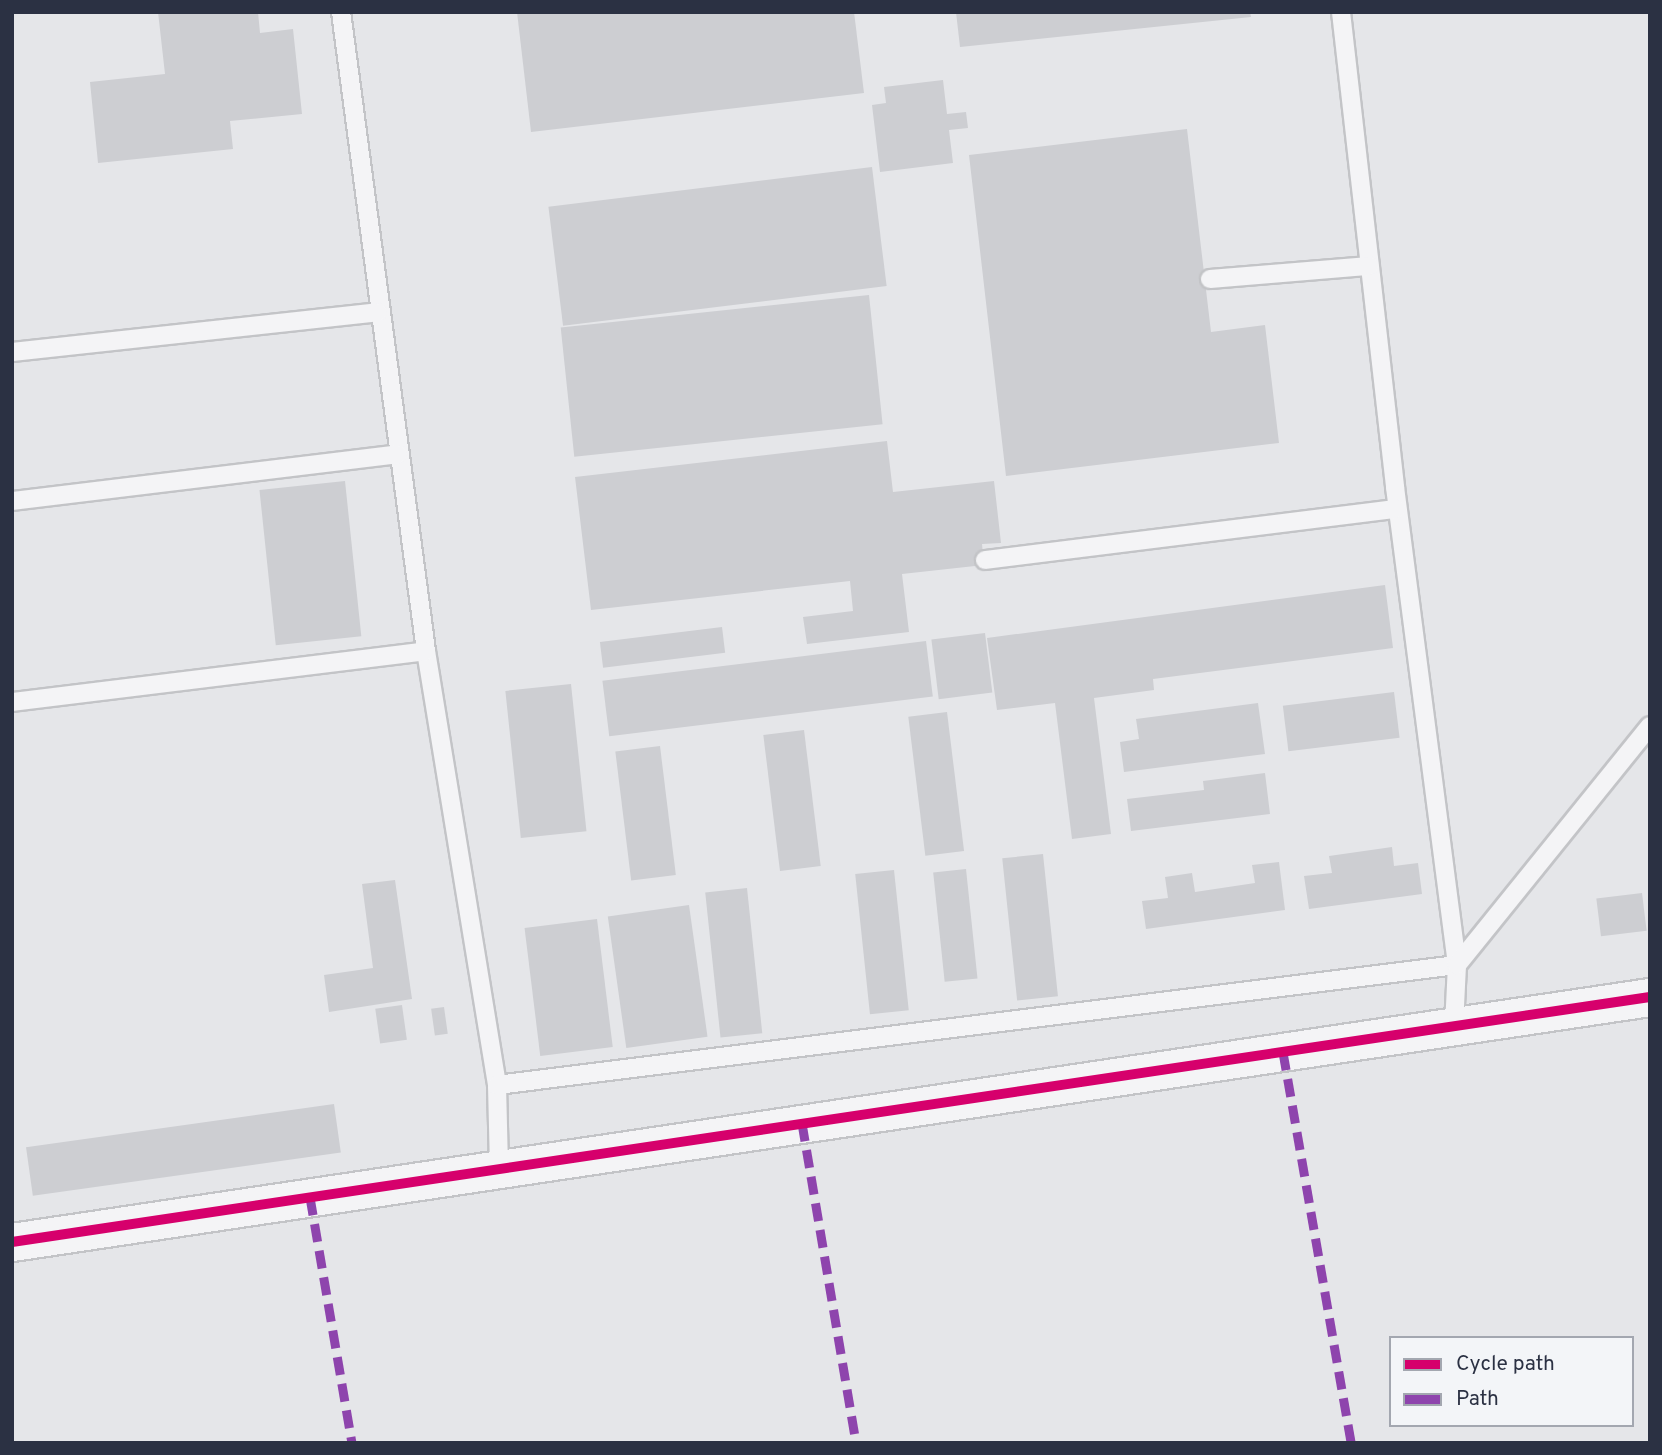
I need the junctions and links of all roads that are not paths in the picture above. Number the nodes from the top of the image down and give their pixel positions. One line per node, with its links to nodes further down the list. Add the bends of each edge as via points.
1 (341, 12): 5 (lane)
2 (1341, 12): 3 (lane)
3 (1370, 266): 4 (lane); 9 (lane)
4 (1210, 279)
5 (378, 312): 6 (lane); 7 (lane)
6 (12, 352)
7 (397, 454): 8 (lane); 11 (lane)
8 (12, 501)
9 (1397, 509): 10 (lane); 14 (lane)
10 (985, 560)
11 (426, 651): 12 (lane); 17 (lane)
12 (12, 702)
13 (1650, 726): 14 (lane)
14 (1457, 965): 16 (lane); 17 (lane)
15 (1650, 997): 16 (street)
16 (1454, 1026): 18 (street)
17 (497, 1085): 18 (lane)
18 (499, 1169): 19 (street)
19 (12, 1242)

